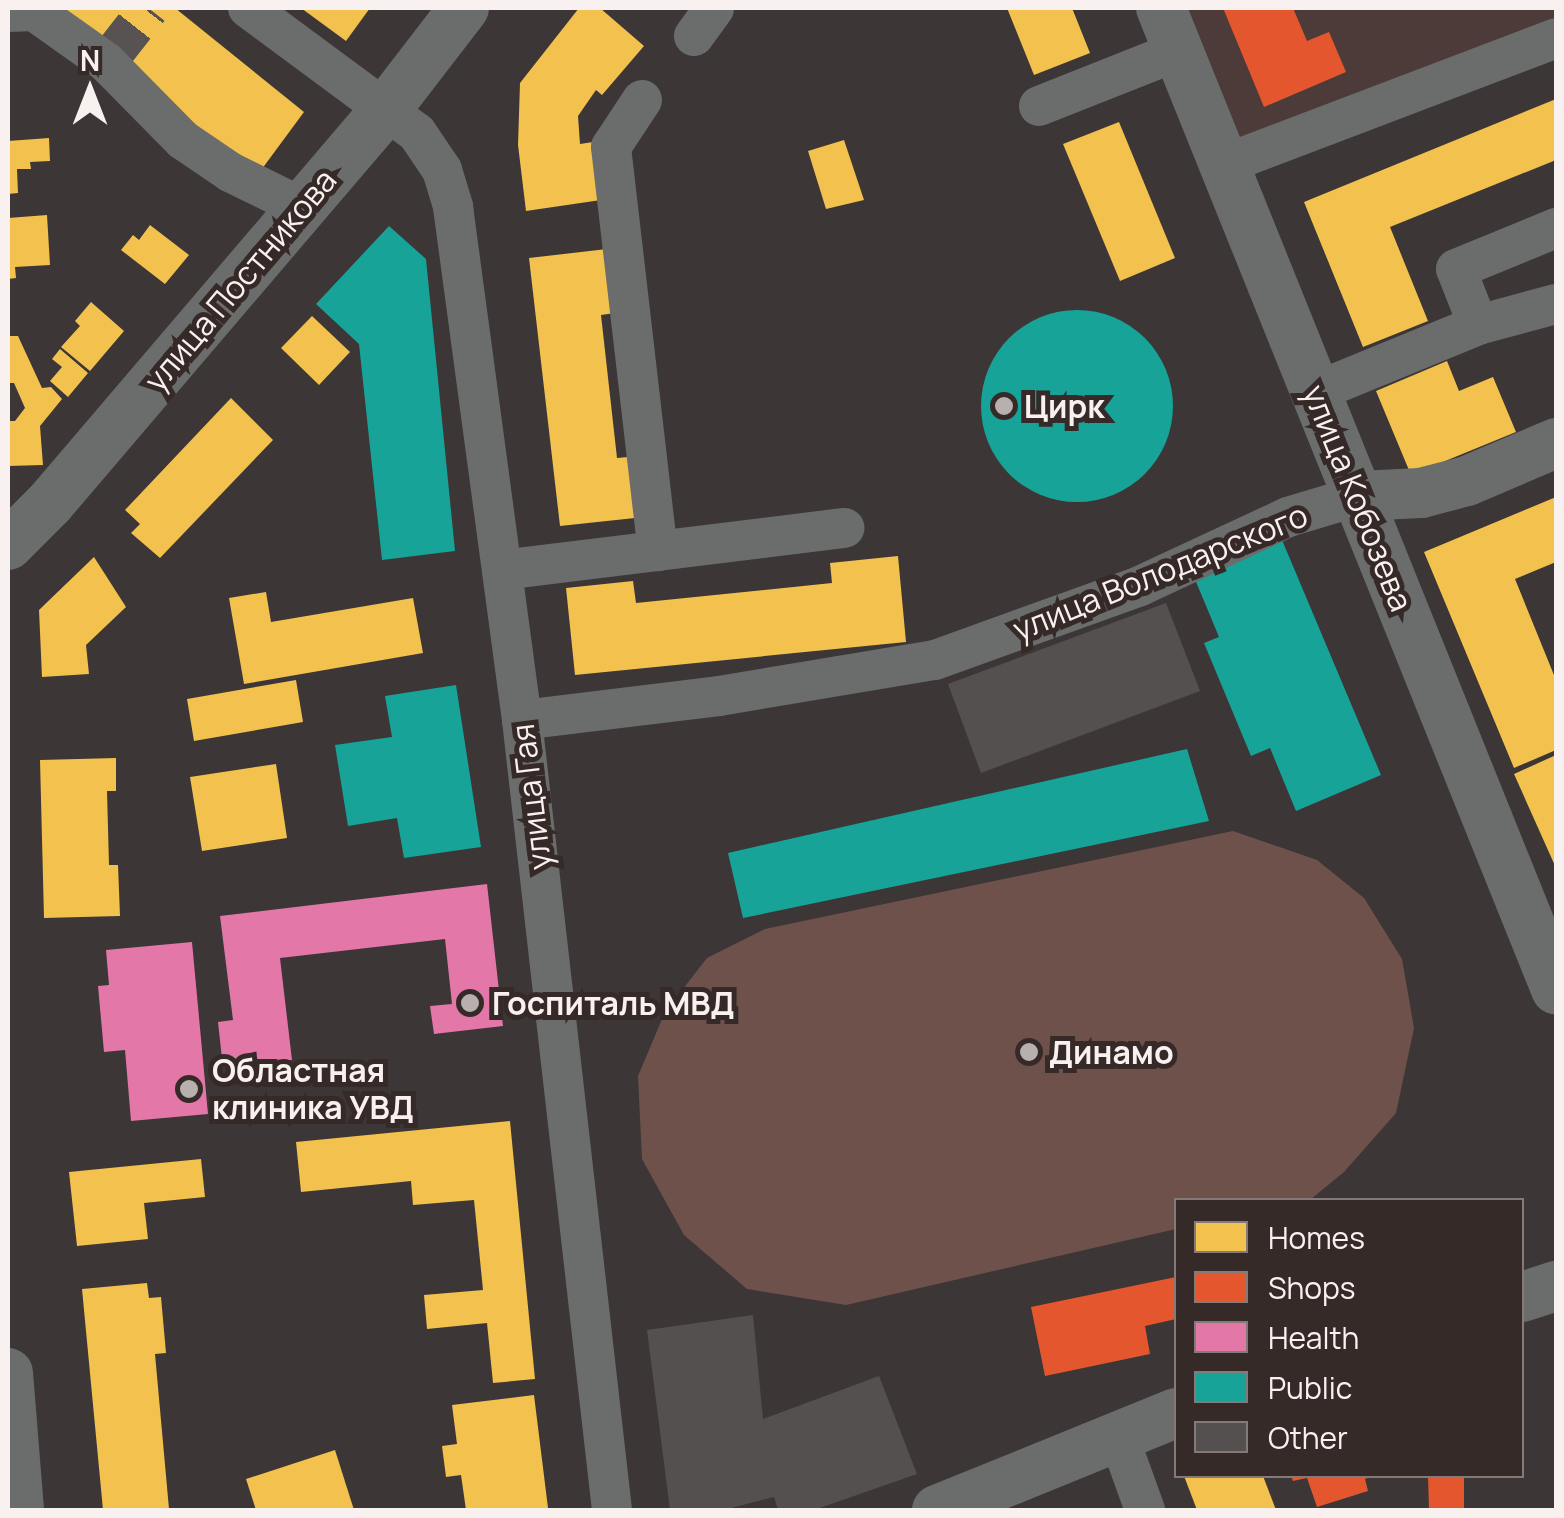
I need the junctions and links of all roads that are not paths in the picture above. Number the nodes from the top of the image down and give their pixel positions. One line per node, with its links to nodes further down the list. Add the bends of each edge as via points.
1 (248, 8): 8 (street, улица Гая)
2 (464, 8): 8 (main road, улица Постникова)
3 (8, 12): 10 (street, via 34,11 108,60 183,140)
4 (1170, 29): 7 (street); 9 (main road, улица Кобозева)
5 (1556, 38): 9 (street)
6 (642, 100): 19 (street, via 611,147)
7 (1039, 106)
8 (387, 108): 10 (main road, улица Постникова); 20 (street, улица Гая, via 431,149 453,208)
9 (1225, 164): 14 (main road, улица Кобозева)
10 (301, 208): 18 (main road, улица Постникова)
11 (1556, 228): 13 (street, via 1456,268)
12 (1556, 304): 13 (street)
13 (1478, 325): 14 (street)
14 (1315, 392): 16 (main road, улица Кобозева)
15 (1556, 443): 16 (main road, улица Володарского, via 1421,493)
16 (1358, 496): 21 (street, улица Володарского, via 1288,517 1140,586 935,660); 22 (main road, улица Кобозева)
17 (844, 528): 19 (street)
18 (8, 545)
19 (658, 550): 20 (street)
20 (502, 570): 21 (street, улица Гая)
21 (522, 720): 29 (street, улица Гая)
22 (1556, 989)
23 (1556, 1286): 24 (main road)
24 (1524, 1296)
25 (8, 1373): 28 (main road)
26 (1174, 1414): 27 (main road)
27 (1118, 1435): 30 (main road); 31 (street)
28 (19, 1510)
29 (612, 1510)
30 (937, 1510)
31 (1144, 1510)

